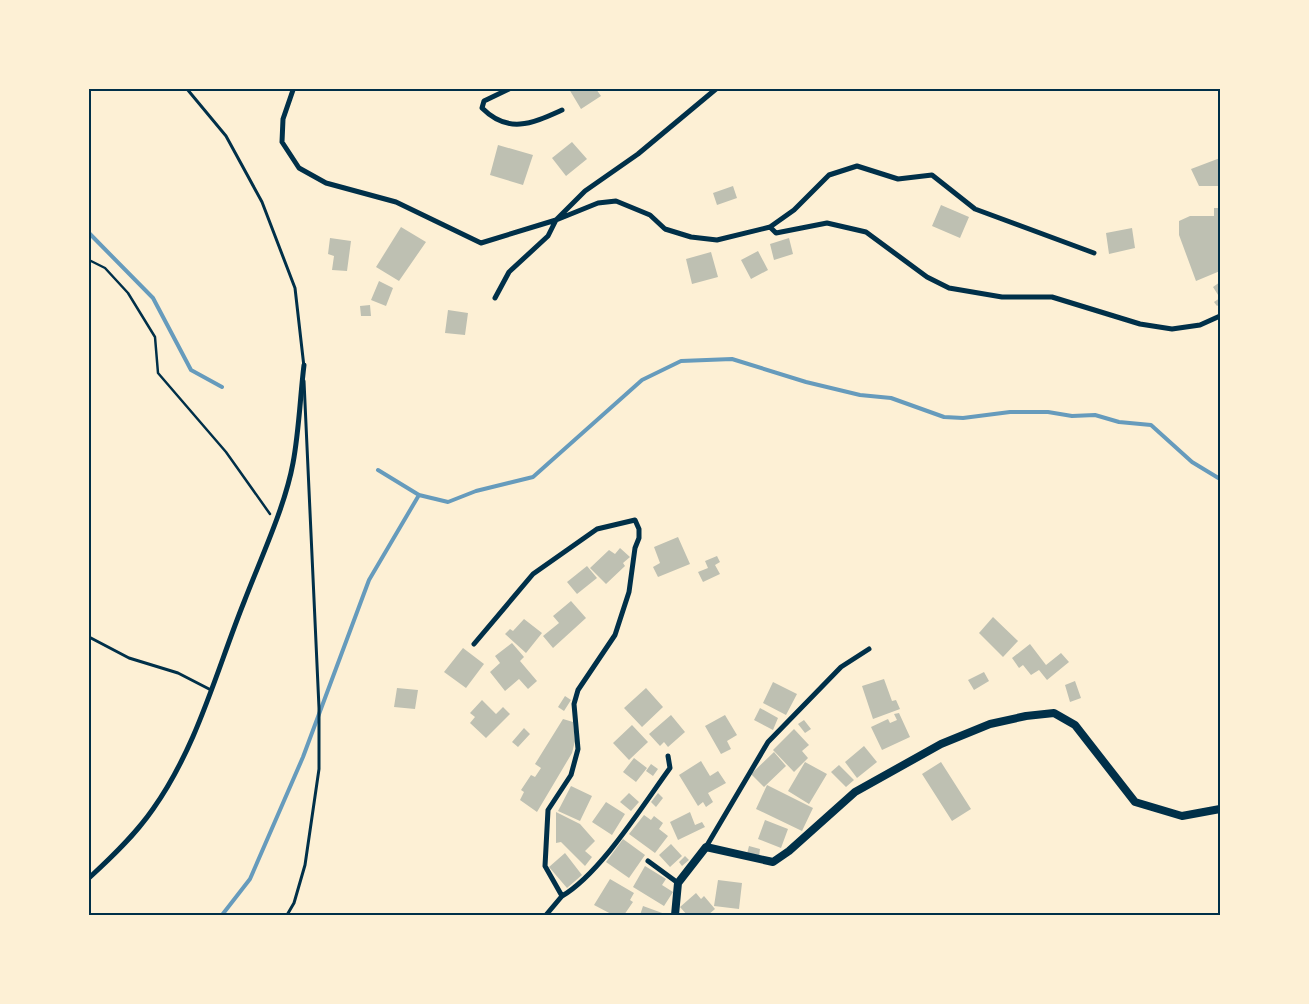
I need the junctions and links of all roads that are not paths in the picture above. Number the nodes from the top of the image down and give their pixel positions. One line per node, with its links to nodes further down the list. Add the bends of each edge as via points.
1 (187, 89): 11 (lane, via 226,136 262,202 295,288)
2 (509, 89): 5 (street, via 484,101 482,108 505,123 522,126)
3 (716, 89): 6 (street, via 638,154 585,191)
4 (293, 90): 6 (street, via 282,119 282,142 299,168 326,183 396,202 481,243)
5 (562, 110)
6 (556, 220): 7 (street, via 598,203 616,201 650,215 665,229 691,237 717,240); 9 (street, via 548,236 509,272)
7 (770, 227): 8 (street, via 794,210 828,175 856,166 898,179 932,175 975,209); 10 (street, via 776,233 827,223 866,232 927,277 949,288 1002,297 1052,297 1140,324 1172,329 1200,325)
8 (1094, 253)
9 (495, 298)
10 (1220, 316)
11 (304, 365): 15 (street, via 293,464 275,522); 23 (lane, via 319,769 305,865 294,903)
12 (89, 637): 15 (lane, via 129,658 178,673)
13 (474, 644): 22 (street, via 533,574 597,529 635,520 639,538 629,592 615,635 578,690 574,704 578,749 571,775 548,810 545,866)
14 (869, 649): 18 (street, via 841,667 768,742)
15 (210, 690): 20 (street, via 203,714 179,766 153,810 119,850)
16 (668, 756): 22 (street, via 670,768 624,831 576,888)
17 (1220, 809): 18 (street, via 1182,816 1135,802 1075,725 1054,713 990,724 941,744 855,792 773,862)
18 (706, 847): 21 (street)
19 (648, 861): 21 (street)
20 (89, 878)
21 (678, 882): 25 (street)
22 (562, 896): 24 (street)
23 (287, 915)
24 (546, 915)
25 (675, 915)

